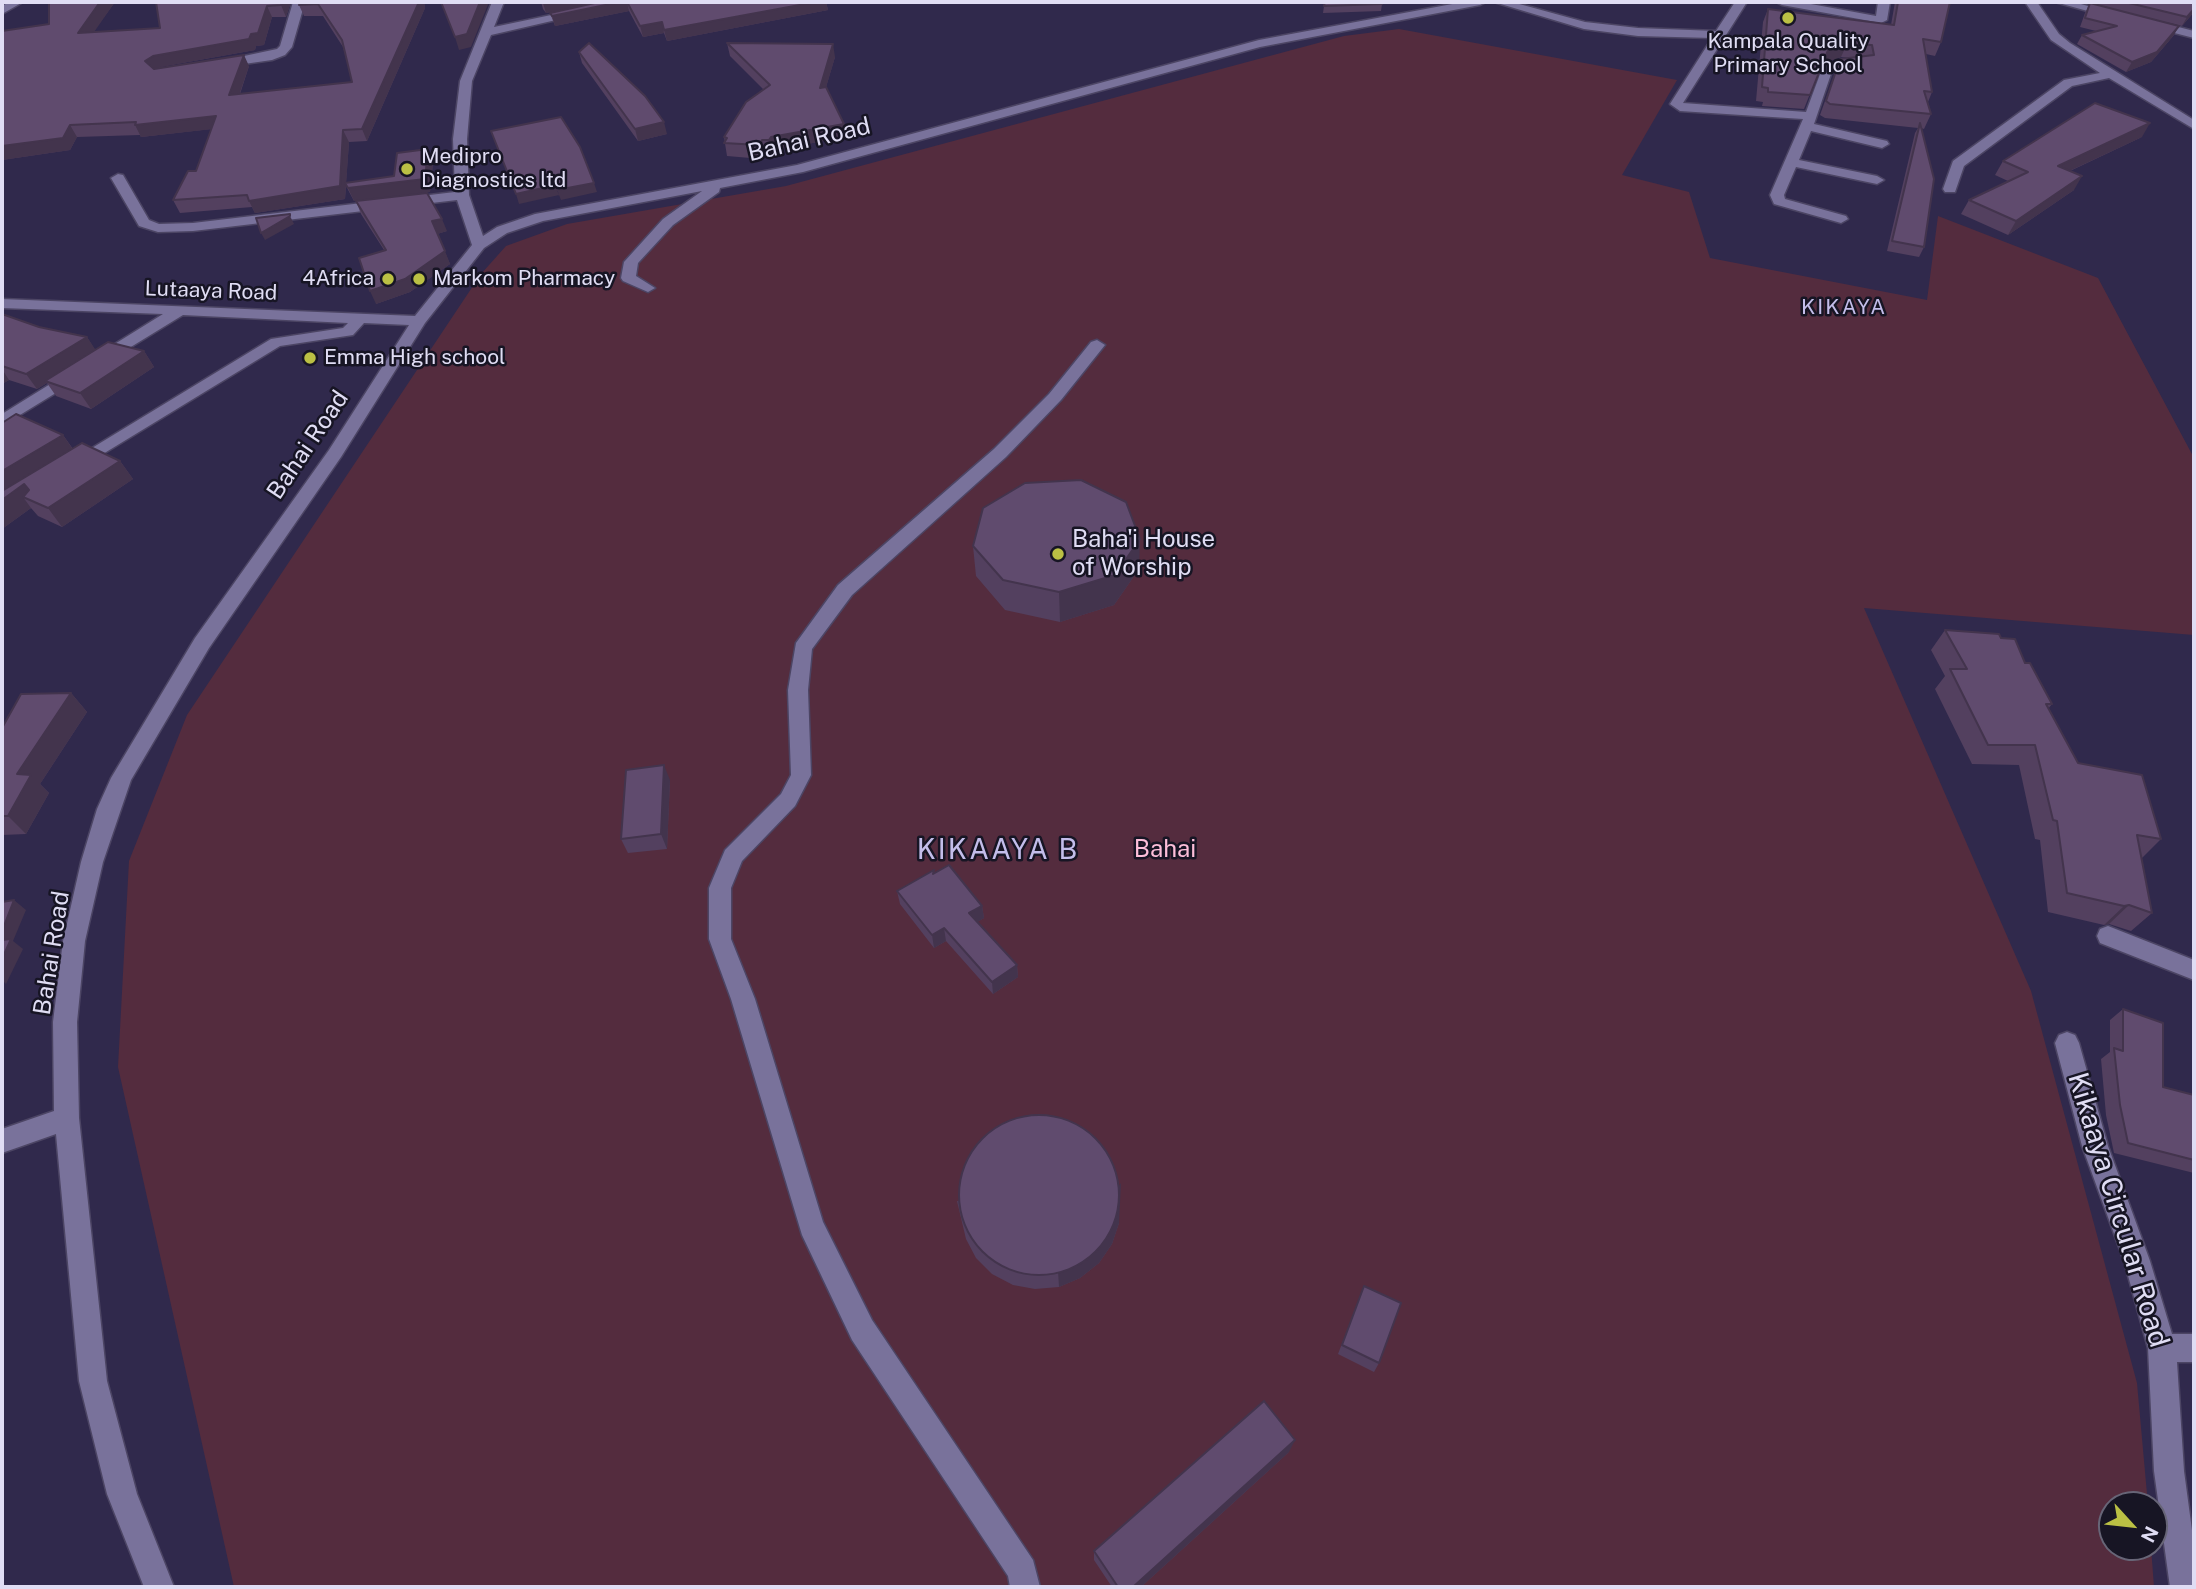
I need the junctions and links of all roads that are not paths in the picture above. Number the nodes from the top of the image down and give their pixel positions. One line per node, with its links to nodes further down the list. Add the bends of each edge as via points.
1 (17, 2): 15 (street)
2 (299, 2): 20 (street, via 281,52)
3 (498, 2): 16 (street)
4 (628, 2): 16 (street)
5 (1480, 2): 13 (street, Bahai Road)
6 (1500, 2): 17 (street, via 1584,25)
7 (1741, 2): 17 (street)
8 (1782, 2): 9 (street, via 1881,20)
9 (1884, 2)
10 (2031, 2): 21 (street, via 2055,37)
11 (2061, 2): 14 (street)
12 (2099, 2): 14 (street)
13 (1435, 6): 28 (street, Bahai Road, via 1259,44 878,149)
14 (2083, 7): 18 (street)
15 (2, 11)
16 (486, 32): 30 (street, via 466,81 460,139)
17 (1719, 35): 22 (street, via 1676,104)
18 (2194, 35)
19 (1862, 64): 22 (street, via 1827,69)
20 (207, 67)
21 (2111, 74): 23 (street); 29 (street, via 2068,83 1958,164)
22 (1809, 121): 24 (street); 25 (street)
23 (2194, 125)
24 (1882, 144)
25 (1791, 162): 27 (street); 31 (street, via 1777,195 1779,201)
26 (118, 178): 30 (street, via 144,223 158,229)
27 (1877, 180)
28 (719, 186): 32 (street, Bahai Road, via 540,217 502,230); 33 (street, via 668,222 631,262 628,278)
29 (1950, 189)
30 (462, 195): 32 (street)
31 (1841, 219)
32 (479, 245): 37 (street, Bahai Road)
33 (648, 288)
34 (2, 303): 35 (street, Lutaaya Road)
35 (179, 311): 36 (street, Lutaaya Road); 39 (street)
36 (360, 318): 37 (street, Lutaaya Road); 40 (street, via 348,332 276,342)
37 (419, 321): 44 (street, Bahai Road, via 335,453 202,643 121,778 92,862 74,942 65,1022)
38 (1097, 345): 49 (street, via 1000,453 845,590 803,648 797,717 801,775 789,800 733,856 720,888 720,939 743,999 811,1226 862,1330 1022,1571)
39 (2, 421)
40 (61, 474)
41 (2108, 936): 42 (street)
42 (2194, 970)
43 (2067, 1042): 46 (street, Kikaaya Circular Road, via 2095,1146 2137,1261)
44 (67, 1118): 45 (street); 48 (street, Bahai Road, via 93,1381 122,1494)
45 (2, 1141)
46 (2162, 1348): 47 (street, Kikaaya Circular Road); 50 (street, Kikaaya Circular Road, via 2169,1471)
47 (2194, 1348)
48 (159, 1587)
49 (1025, 1587)
50 (2185, 1587)

